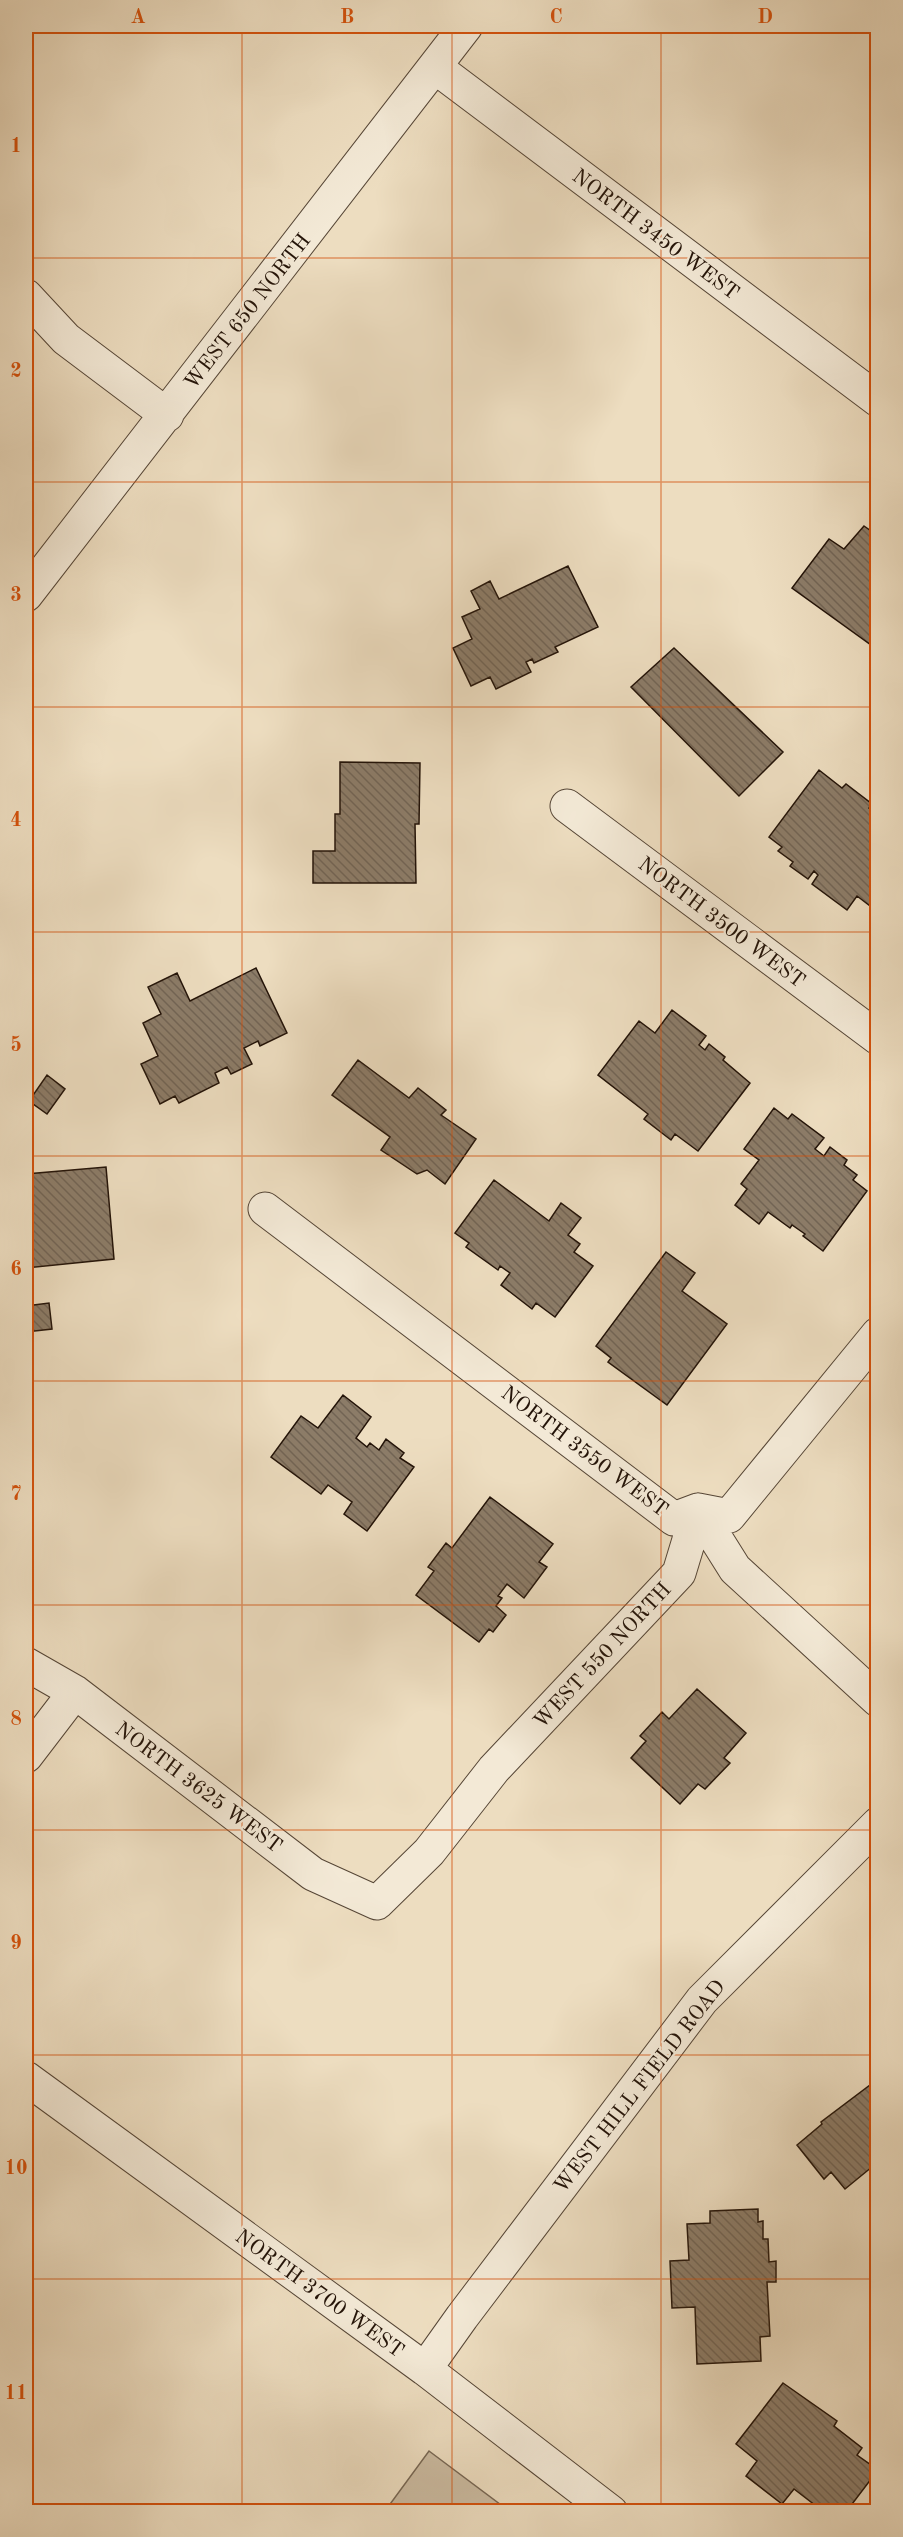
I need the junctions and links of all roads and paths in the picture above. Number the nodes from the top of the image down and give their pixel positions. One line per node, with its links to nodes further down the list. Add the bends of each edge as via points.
1 (466, 26): 2 (street, WEST 650 NORTH)
2 (435, 67): 4 (street, NORTH 3450 WEST); 5 (street, WEST 650 NORTH)
3 (26, 296): 5 (street, via 66,339)
4 (878, 400)
5 (167, 415): 6 (street, WEST 650 NORTH)
6 (26, 595)
7 (567, 806): 8 (street, NORTH 3500 WEST)
8 (878, 1038)
9 (265, 1209): 11 (street, NORTH 3550 WEST, via 674,1519)
10 (878, 1334): 11 (street, via 729,1516)
11 (698, 1510): 14 (street, NORTH 3550 WEST, via 735,1569); 17 (street, WEST 550 NORTH, via 679,1573 494,1769 429,1852)
12 (26, 1664): 13 (street, NORTH 3625 WEST)
13 (75, 1692): 15 (street); 17 (street, NORTH 3625 WEST, via 314,1874)
14 (878, 1700)
15 (26, 1755)
16 (878, 1824): 19 (street, WEST HILL FIELD ROAD, via 702,2000)
17 (377, 1903)
18 (26, 2078): 19 (street, NORTH 3700 WEST)
19 (424, 2369): 20 (street, NORTH 3700 WEST)
20 (611, 2511)

